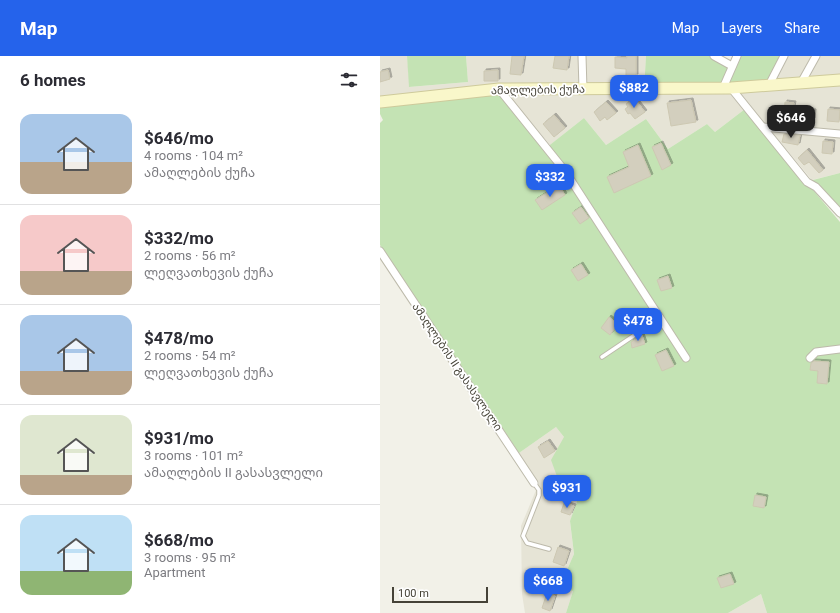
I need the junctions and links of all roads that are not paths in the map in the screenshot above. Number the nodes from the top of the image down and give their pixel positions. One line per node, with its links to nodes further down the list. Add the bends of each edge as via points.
1 (582, 56): 12 (street)
2 (714, 56): 6 (street)
3 (737, 56): 6 (street)
4 (784, 56): 9 (street)
5 (816, 56): 8 (street)
6 (732, 66): 10 (street)
7 (840, 80): 8 (street, ამაღლების ქუჩა)
8 (801, 83): 9 (street, ამაღლების ქუჩა)
9 (769, 85): 10 (street, ამაღლების ქუჩა)
10 (727, 88): 12 (street, ამაღლების ქუჩა); 14 (street)
11 (499, 89): 12 (street, ამაღლების ქუჩა); 13 (street, ამაღლების ქუჩა); 18 (street, via 565,171)
12 (583, 89)
13 (380, 102)
14 (763, 127): 15 (street); 16 (street, via 807,182 816,187)
15 (840, 134)
16 (840, 213)
17 (380, 251): 23 (street, ამაღლების II გასასვლელი)
18 (660, 318): 20 (lane); 21 (street)
19 (840, 349): 22 (street, via 816,352)
20 (602, 356)
21 (686, 358)
22 (810, 358)
23 (534, 483): 24 (lane, via 539,495 523,536 527,543)
24 (549, 548)

